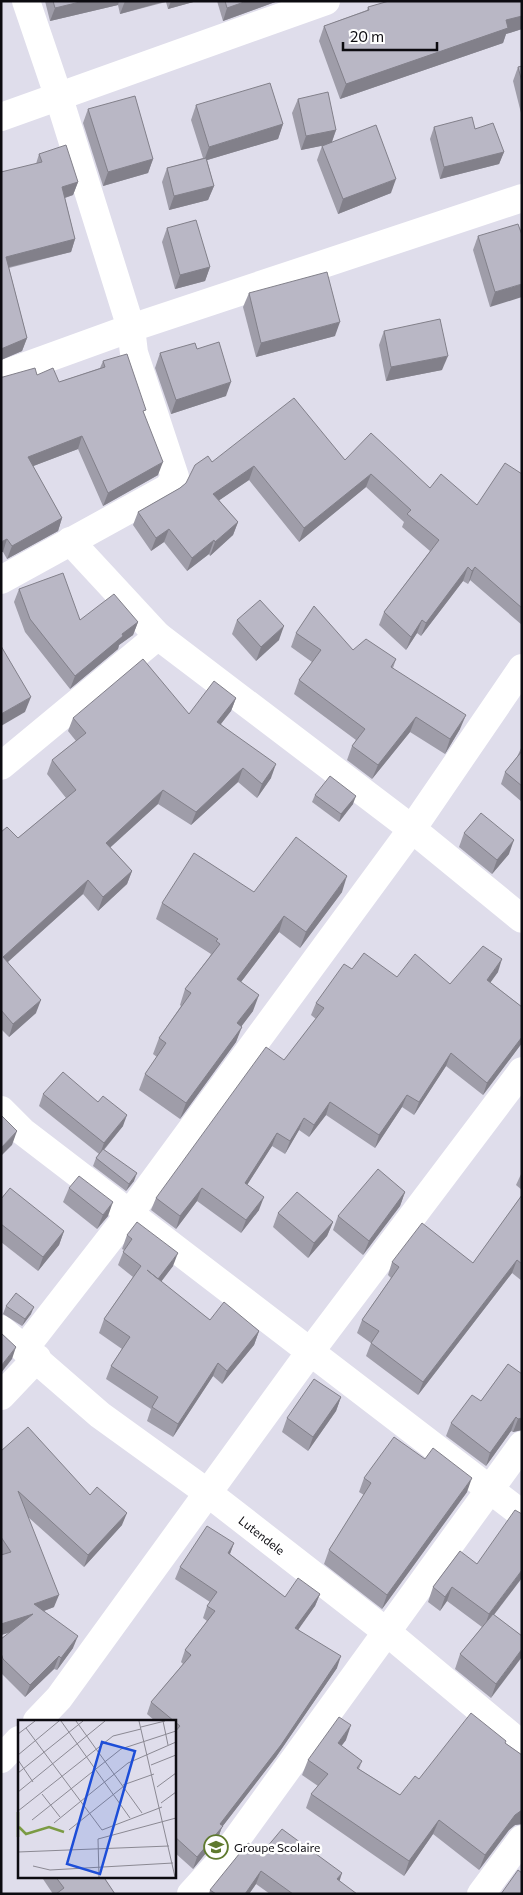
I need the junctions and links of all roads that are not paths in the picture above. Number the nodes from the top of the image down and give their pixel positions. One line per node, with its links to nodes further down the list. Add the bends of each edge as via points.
1 (26, 1): 3 (street)
2 (326, 1): 3 (street)
3 (59, 98): 4 (street); 6 (street)
4 (1, 117)
5 (522, 198): 6 (street)
6 (131, 328): 7 (street); 8 (street, via 134,353 175,477 168,488)
7 (1, 374)
8 (70, 541): 9 (street); 10 (street)
9 (1, 580)
10 (158, 636): 12 (street); 13 (street)
11 (522, 668): 13 (street)
12 (1, 766)
13 (412, 829): 14 (street); 17 (street)
14 (522, 919)
15 (522, 1071): 19 (street)
16 (1, 1110): 17 (street, via 22,1131)
17 (130, 1213): 19 (street); 20 (street)
18 (1, 1328): 20 (street, Lutendele)
19 (310, 1352): 23 (street); 24 (street)
20 (31, 1353): 21 (street); 24 (street, Lutendele, via 100,1416)
21 (1, 1396)
22 (522, 1445): 23 (street)
23 (489, 1490): 25 (street); 26 (street)
24 (208, 1493): 26 (street, Lutendele); 27 (street, via 59,1698)
25 (522, 1514)
26 (388, 1633): 29 (street, Lutendele); 32 (street, via 220,1862)
27 (38, 1720)
28 (18, 1741): 30 (street)
29 (522, 1744)
30 (1, 1759)
31 (522, 1839): 33 (street)
32 (191, 1894)
33 (481, 1894)

